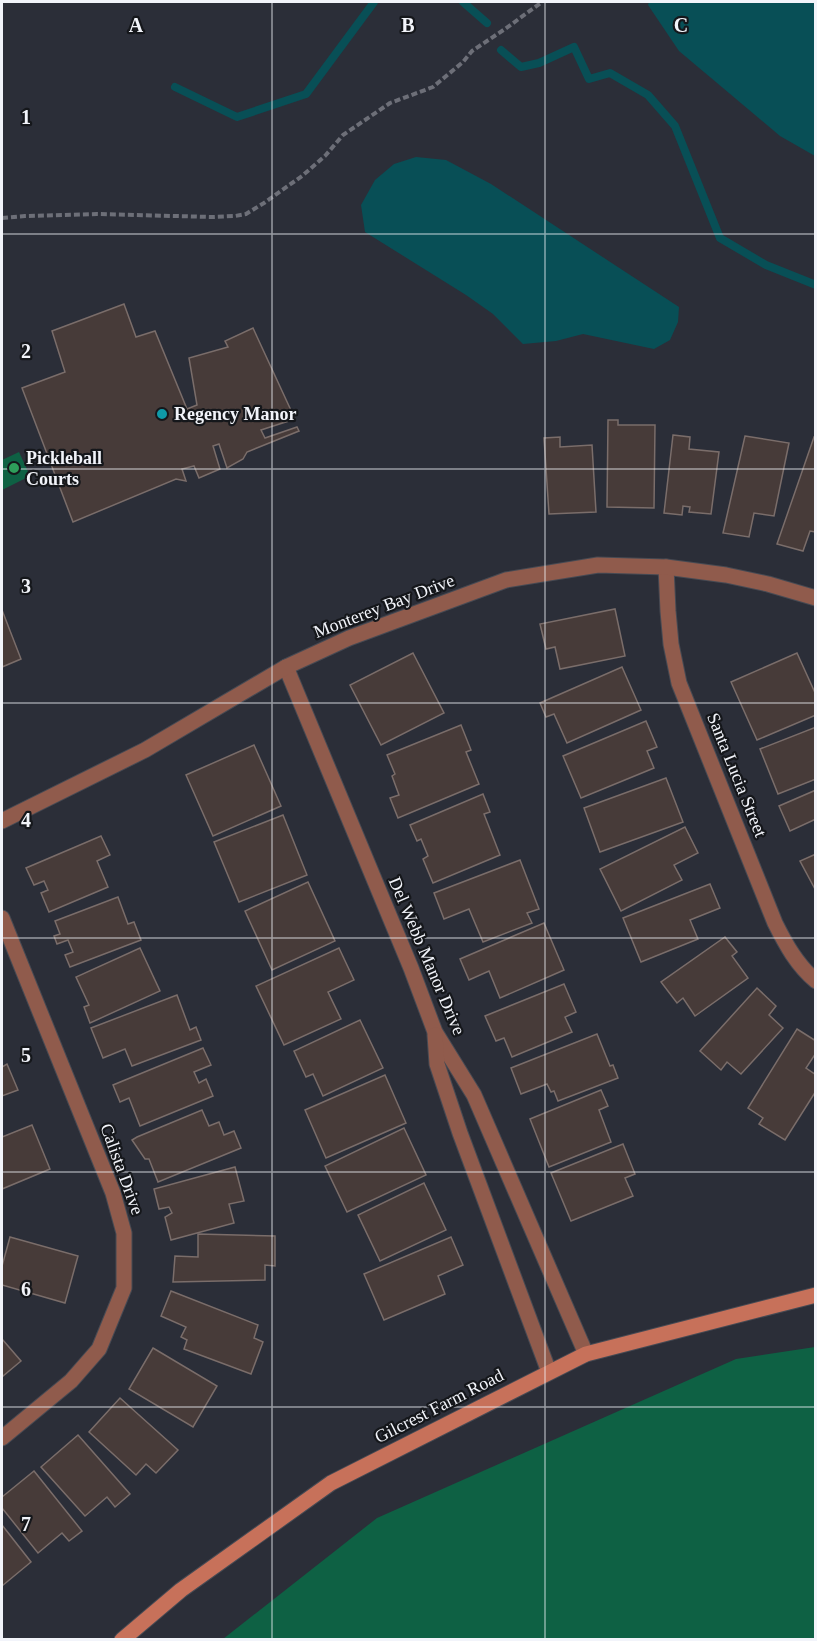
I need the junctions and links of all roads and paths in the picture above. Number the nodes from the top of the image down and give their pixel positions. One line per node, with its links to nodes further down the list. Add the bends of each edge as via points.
1 (542, 2): 2 (path, via 472,51 433,87 390,103 343,135 302,176 246,214)
2 (2, 218)
3 (666, 567): 4 (street, Monterey Bay Drive, via 737,577); 5 (street, Monterey Bay Drive, via 598,565 506,580 349,638); 8 (street, Santa Lucia Street, via 671,644 679,683 775,923 790,951)
4 (816, 598)
5 (286, 667): 6 (street, Monterey Bay Drive, via 145,750); 9 (street, Del Webb Manor Drive)
6 (2, 821)
7 (2, 918): 13 (street, Calista Drive, via 113,1193 124,1233 124,1288 99,1349 71,1381)
8 (816, 981)
9 (435, 1032): 11 (street, Del Webb Manor Drive, via 474,1095); 12 (street, via 438,1064 460,1133)
10 (816, 1295): 11 (main road, Gilcrest Farm Road)
11 (586, 1354): 12 (main road, Gilcrest Farm Road)
12 (549, 1372): 14 (main road, Gilcrest Farm Road, via 330,1483 181,1590)
13 (2, 1438)
14 (122, 1640)

